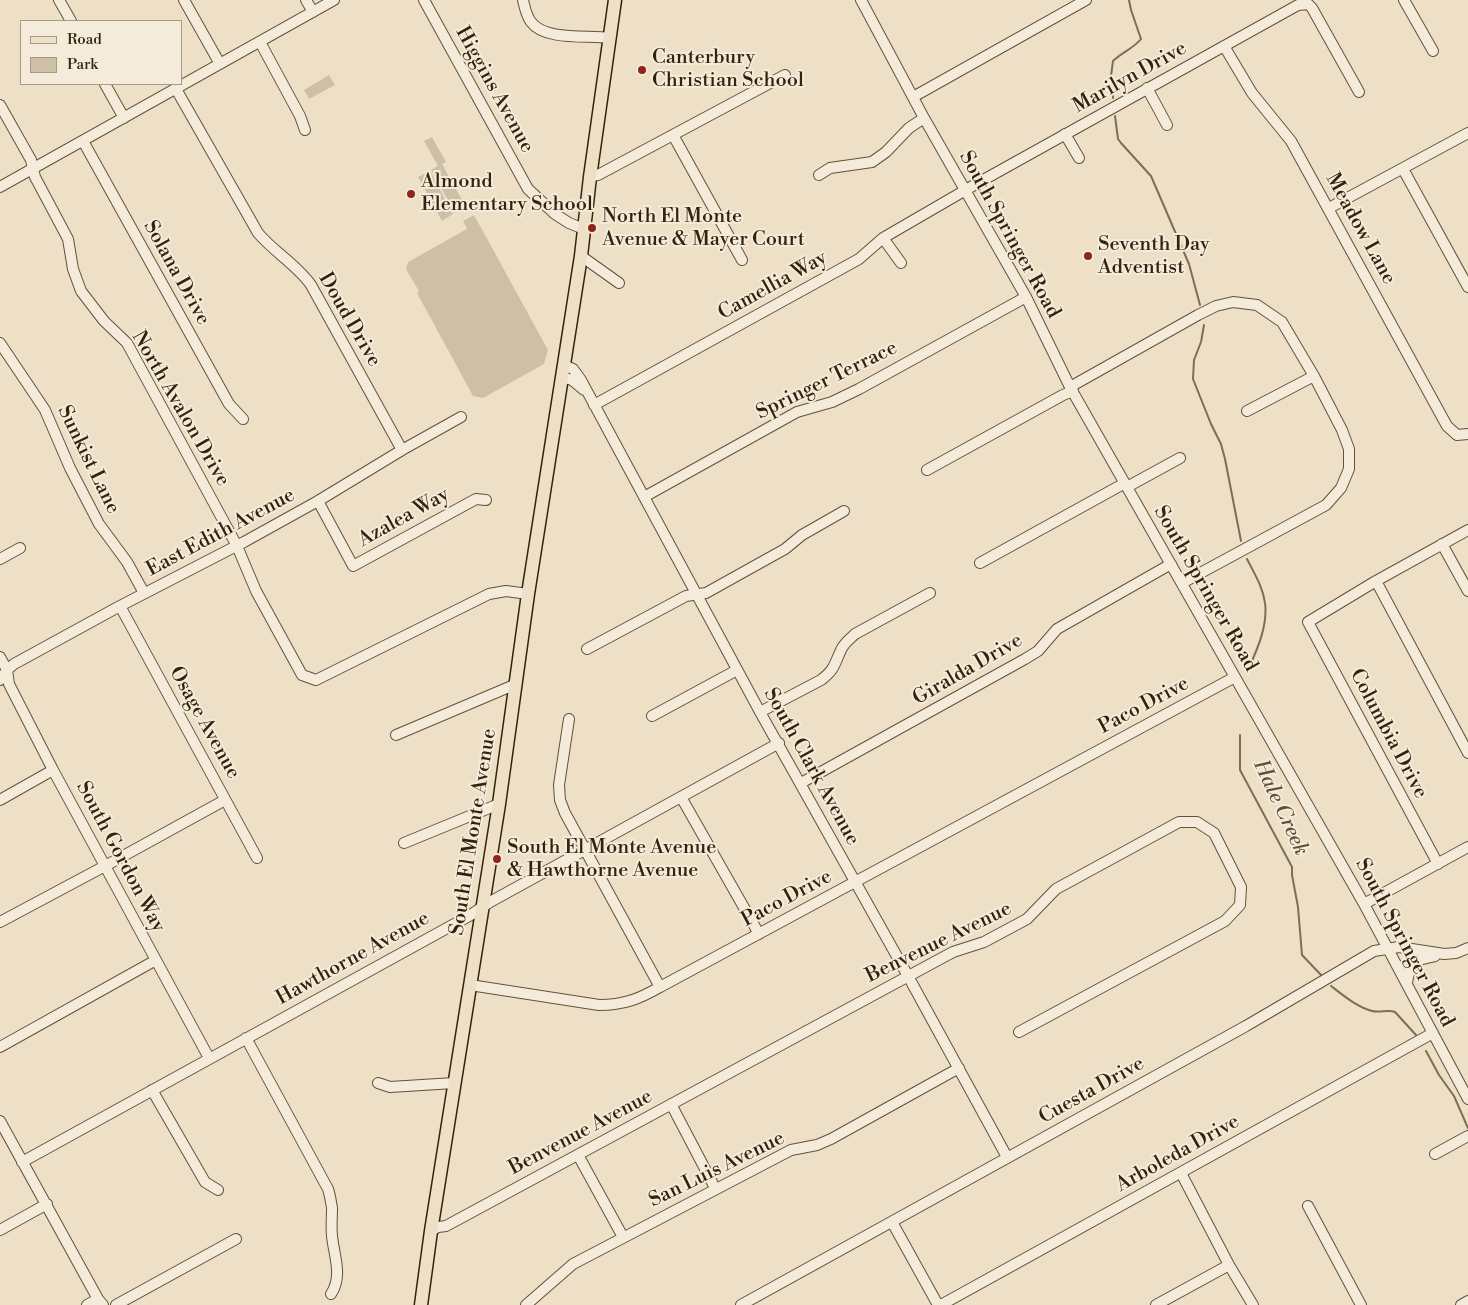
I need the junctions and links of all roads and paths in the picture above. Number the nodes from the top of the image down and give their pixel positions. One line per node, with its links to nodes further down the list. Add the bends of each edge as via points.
1 (59, 0): 12 (street)
2 (184, 0): 17 (street)
3 (306, 0): 11 (street)
4 (334, 0): 11 (street)
5 (424, 0): 41 (street, Higgins Avenue, via 528,189 555,214)
6 (523, 0): 13 (street, via 526,14 538,29 552,34)
7 (616, 0): 13 (main road, South El Monte Avenue)
8 (860, 0): 23 (street, South Springer Road)
9 (1086, 0): 23 (street)
10 (1404, 0): 16 (street)
11 (313, 12): 14 (street)
12 (70, 20)
13 (610, 38): 37 (main road, South El Monte Avenue)
14 (260, 42): 17 (street); 28 (street)
15 (1224, 46): 20 (street, Marilyn Drive); 22 (street, Marilyn Drive, via 1298,5 1308,4); 40 (street, Meadow Lane, via 1252,93 1291,141)
16 (1433, 51)
17 (220, 64): 21 (street)
18 (785, 75): 31 (street)
19 (106, 85): 25 (street)
20 (1147, 88): 27 (street); 30 (street, Marilyn Drive)
21 (176, 89): 25 (street); 58 (street, Doud Drive, via 258,234 311,285)
22 (1359, 92)
23 (913, 96): 26 (street, South Springer Road)
24 (0, 104): 34 (street, North Avalon Drive)
25 (124, 118): 32 (street)
26 (924, 118): 36 (street, via 872,162 830,168); 39 (street, South Springer Road)
27 (1167, 125)
28 (305, 130)
29 (1468, 133): 35 (street)
30 (1065, 134): 33 (street); 39 (street, Marilyn Drive)
31 (673, 135): 37 (street); 44 (street)
32 (84, 141): 34 (street); 56 (street, Solana Drive, via 229,404)
33 (1079, 158)
34 (33, 169): 38 (street); 68 (street, North Avalon Drive, via 68,239 81,291 127,344)
35 (1402, 169): 40 (street); 47 (street)
36 (819, 175)
37 (590, 177): 41 (main road, South El Monte Avenue)
38 (0, 187)
39 (965, 191): 42 (street, Camellia Way); 48 (street, South Springer Road)
40 (1329, 208): 57 (street, Meadow Lane, via 1447,426)
41 (584, 229): 43 (main road, South El Monte Avenue)
42 (883, 238): 45 (street); 53 (street, Camellia Way, via 859,259)
43 (581, 256): 46 (street); 50 (main road, South El Monte Avenue)
44 (742, 260)
45 (901, 263)
46 (619, 283)
47 (1468, 287)
48 (1026, 297): 52 (street, South Springer Road); 62 (street, Springer Terrace, via 859,389 832,402 797,412)
49 (0, 343): 76 (street, Sunkist Lane, via 45,410 99,524 127,562)
50 (563, 371): 53 (street, South Clark Avenue, via 573,369); 78 (main road, South El Monte Avenue)
51 (1314, 376): 52 (street, via 1282,322 1257,305 1232,302 1198,315); 54 (street); 74 (street, via 1350,449 1348,469 1341,488 1326,505)
52 (1072, 389): 60 (street); 61 (street, South Springer Road)
53 (594, 405): 62 (street, South Clark Avenue)
54 (1247, 411)
55 (461, 417): 58 (street, East Edith Avenue)
56 (243, 419)
57 (1463, 434)
58 (402, 450): 64 (street, East Edith Avenue)
59 (1180, 458): 61 (street)
60 (927, 470)
61 (1126, 485): 71 (street); 72 (street, South Springer Road)
62 (644, 497): 79 (street, South Clark Avenue)
63 (486, 500): 64 (street, Azalea Way, via 476,499 353,566)
64 (318, 501): 68 (street, East Edith Avenue)
65 (844, 510): 79 (street, via 777,553 706,593)
66 (1468, 530): 67 (street)
67 (1442, 544): 73 (street); 75 (street)
68 (237, 546): 76 (street, East Edith Avenue); 78 (street, North Avalon Drive, via 256,591 302,676 316,680 489,594 506,591)
69 (20, 548): 70 (street)
70 (0, 559)
71 (980, 563)
72 (1171, 564): 74 (street, South Springer Road); 95 (street, Giralda Drive, via 1056,629 1038,651 1025,659)
73 (1376, 581): 93 (street); 104 (street, Columbia Drive, via 1308,622)
74 (1182, 583): 85 (street, South Springer Road)
75 (1468, 591)
76 (144, 593): 80 (street, East Edith Avenue)
77 (930, 593): 88 (street, via 855,634 846,642 828,675)
78 (528, 594): 87 (main road, South El Monte Avenue)
79 (696, 594): 81 (street, via 686,596); 84 (street, South Clark Avenue)
80 (120, 606): 83 (street, East Edith Avenue); 98 (street, Osage Avenue)
81 (588, 649)
82 (0, 657): 83 (street, South Gordon Way)
83 (7, 670): 86 (street, East Edith Avenue); 94 (street, South Gordon Way, via 9,684)
84 (737, 670): 88 (street, South Clark Avenue); 89 (street)
85 (1235, 677): 106 (street, Paco Drive); 107 (street, South Springer Road)
86 (0, 680)
87 (514, 685): 91 (street); 99 (main road, South El Monte Avenue)
88 (760, 712): 92 (street, South Clark Avenue)
89 (652, 716)
90 (569, 719): 102 (street, via 559,785 560,800)
91 (396, 735)
92 (779, 744): 95 (street, South Clark Avenue); 96 (street, Hawthorne Avenue)
93 (1468, 753)
94 (53, 770): 97 (street); 105 (street, South Gordon Way)
95 (801, 783): 106 (street, South Clark Avenue)
96 (681, 797): 102 (street, Hawthorne Avenue); 110 (street)
97 (0, 800)
98 (225, 800): 103 (street, Osage Avenue); 105 (street)
99 (499, 804): 100 (street); 108 (main road, South El Monte Avenue)
100 (404, 843)
101 (1468, 847): 104 (street)
102 (585, 849): 108 (street, Hawthorne Avenue); 118 (street)
103 (257, 858)
104 (1438, 864): 107 (street)
105 (105, 866): 109 (street); 114 (street, South Gordon Way)
106 (856, 882): 110 (street, Paco Drive); 115 (street, South Clark Avenue)
107 (1364, 904): 111 (street, South Springer Road)
108 (482, 908): 117 (main road, South El Monte Avenue); 121 (street, Hawthorne Avenue)
109 (0, 922)
110 (759, 934): 118 (street, Paco Drive)
111 (1388, 948): 113 (street, Cuesta Drive); 116 (street, South Springer Road); 134 (street, Cuesta Drive, via 1374,951 1246,1026)
112 (1468, 948): 113 (street, Cuesta Drive)
113 (1444, 954): 116 (street, via 1416,961 1410,968)
114 (156, 960): 122 (street); 123 (street, South Gordon Way)
115 (908, 976): 119 (street, Benvenue Avenue, via 953,952 984,942 1027,918 1056,889 1179,822 1197,822 1214,832 1241,887 1240,905 1225,921); 124 (street, South Clark Avenue); 129 (street, Benvenue Avenue)
116 (1407, 982): 120 (street, South Springer Road)
117 (470, 985): 118 (street, Paco Drive, via 600,1005 629,1002); 126 (main road, South El Monte Avenue)
118 (660, 987)
119 (1019, 1032)
120 (1433, 1034): 128 (street, South Springer Road); 136 (street, Arboleda Drive)
121 (246, 1038): 123 (street, Hawthorne Avenue); 147 (street, via 328,1189 332,1207 331,1233 337,1260 336,1287)
122 (0, 1047)
123 (209, 1058): 127 (street, Hawthorne Avenue)
124 (959, 1068): 134 (street, South Clark Avenue); 137 (street, San Luis Avenue, via 831,1139 791,1150)
125 (378, 1083): 126 (street, via 390,1088)
126 (454, 1083): 143 (main road, South El Monte Avenue)
127 (152, 1090): 135 (street, Hawthorne Avenue); 138 (street, via 205,1182)
128 (1468, 1099)
129 (670, 1104): 133 (street, Benvenue Avenue); 137 (street)
130 (0, 1121): 135 (street)
131 (1468, 1136): 132 (street)
132 (1435, 1154)
133 (578, 1155): 143 (street, Benvenue Avenue); 144 (street)
134 (1007, 1157): 141 (street, Cuesta Drive)
135 (22, 1162): 139 (street)
136 (1181, 1172): 146 (street); 155 (street, Arboleda Drive)
137 (715, 1188): 144 (street, San Luis Avenue)
138 (218, 1190)
139 (46, 1204): 142 (street); 149 (street)
140 (1308, 1206): 158 (street)
141 (892, 1222): 154 (street, Cuesta Drive); 155 (street)
142 (0, 1230)
143 (431, 1231): 152 (main road, South El Monte Avenue)
144 (623, 1237): 153 (street, San Luis Avenue, via 574,1264)
145 (236, 1239): 151 (street)
146 (1229, 1265): 156 (street); 157 (street)
147 (331, 1294)
148 (1468, 1301): 159 (street)
149 (101, 1302): 150 (street)
150 (87, 1305)
151 (116, 1305)
152 (422, 1305)
153 (526, 1305)
154 (742, 1305)
155 (940, 1305)
156 (1156, 1305)
157 (1253, 1305)
158 (1361, 1305)
159 (1461, 1305)

